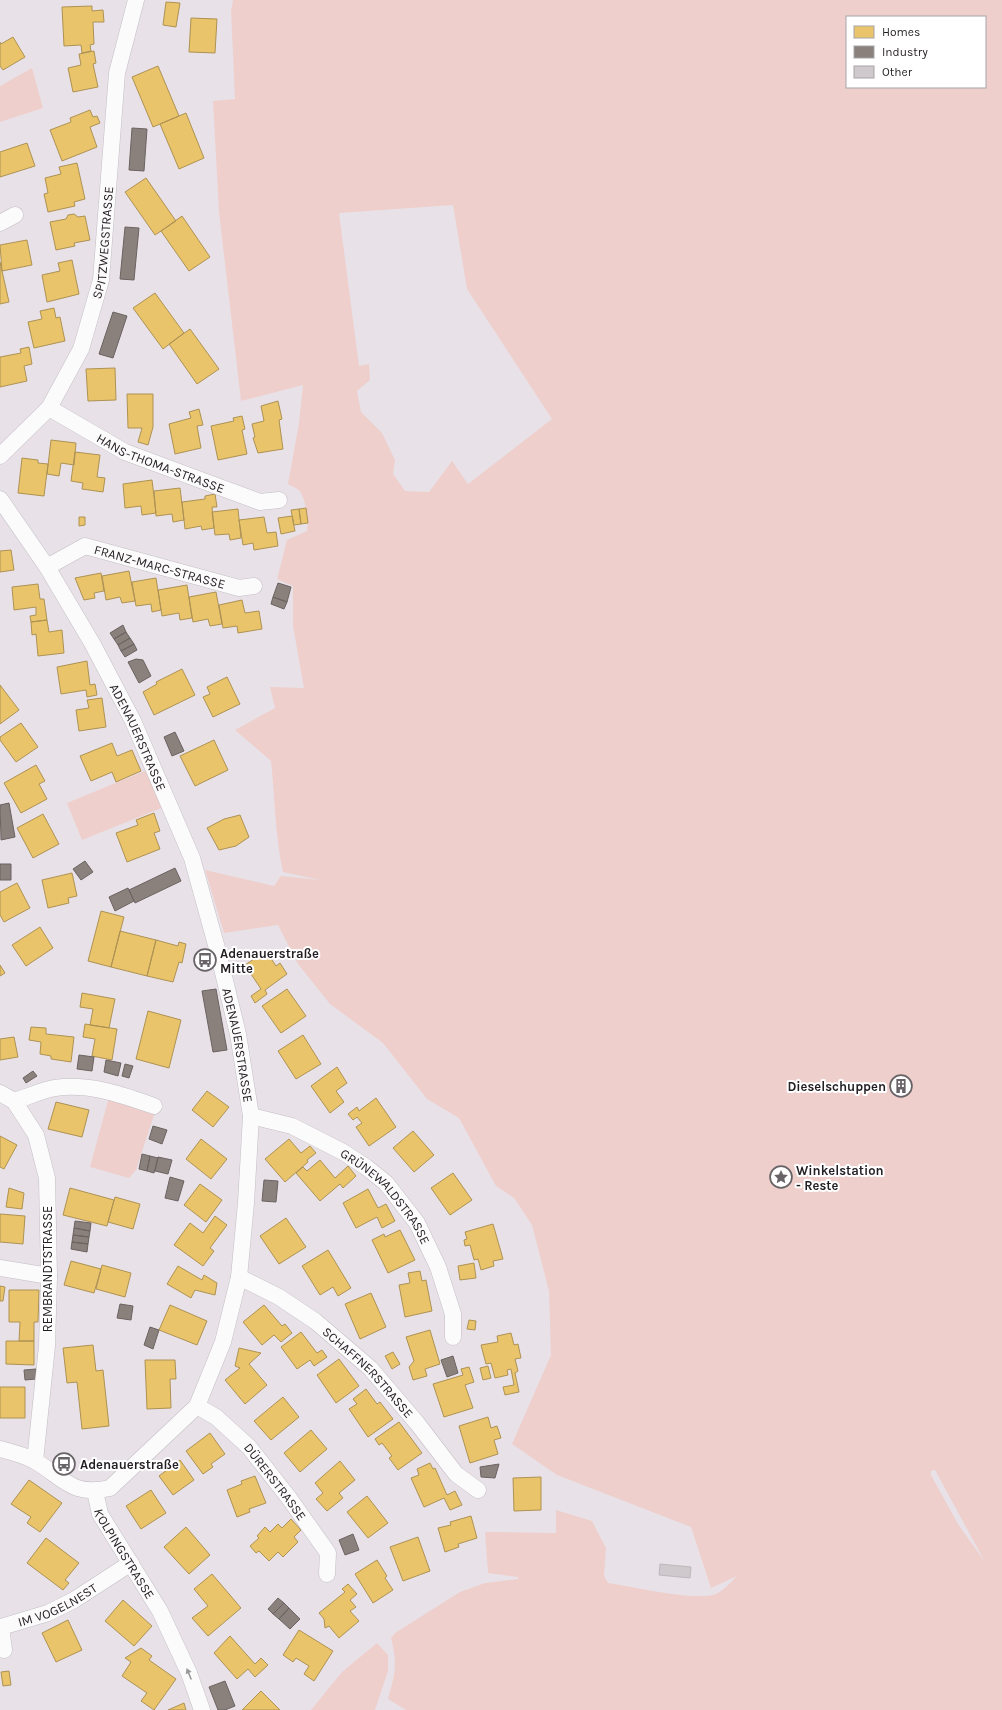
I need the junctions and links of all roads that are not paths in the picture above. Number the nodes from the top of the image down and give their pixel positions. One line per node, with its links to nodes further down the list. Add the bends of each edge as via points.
1 (136, 0): 4 (street, SPITZWEGSTRASSE, via 117,73 101,280 81,349)
2 (15, 215): 3 (street)
3 (0, 223)
4 (48, 408): 5 (street, SPITZWEGSTRASSE); 7 (street, HANS-THOMA-STRASSE, via 125,452 260,502)
5 (0, 456)
6 (0, 498): 8 (street, ADENAUERSTRASSE)
7 (279, 500)
8 (47, 567): 9 (street, FRANZ-MARC-STRASSE, via 85,546 239,588); 13 (street, ADENAUERSTRASSE, via 92,643 133,721 192,858 238,1034)
9 (254, 586)
10 (0, 1093): 11 (street, REMBRANDTSTRASSE)
11 (14, 1101): 12 (street, via 54,1088 75,1086 108,1090); 15 (street, REMBRANDTSTRASSE, via 36,1135 47,1178)
12 (154, 1106)
13 (250, 1116): 16 (street, ADENAUERSTRASSE); 17 (street, GRÜNEWALDSTRASSE, via 292,1126 343,1152 386,1183 417,1222 438,1267 453,1314)
14 (0, 1268): 15 (street)
15 (49, 1276): 20 (street, REMBRANDTSTRASSE, via 47,1346)
16 (239, 1277): 18 (street, ADENAUERSTRASSE, via 223,1342); 21 (street, SCHAFFNERSTRASSE, via 278,1297 315,1321 370,1368 456,1474)
17 (453, 1337)
18 (197, 1406): 22 (street, ADENAUERSTRASSE, via 110,1488); 24 (street, DÜRERSTRASSE, via 216,1417 249,1447 289,1498 328,1552)
19 (0, 1449): 20 (street, KOLPINGSTRASSE)
20 (34, 1461): 22 (street, KOLPINGSTRASSE, via 72,1486 85,1491)
21 (478, 1490)
22 (95, 1491): 23 (street, KOLPINGSTRASSE, via 100,1514)
23 (131, 1563): 25 (street, IM VOGELNEST, via 74,1600 48,1613 1,1627); 26 (street, KOLPINGSTRASSE, one-way to 23, via 189,1673 163,1617)
24 (327, 1574)
25 (4, 1650)
26 (202, 1710)

